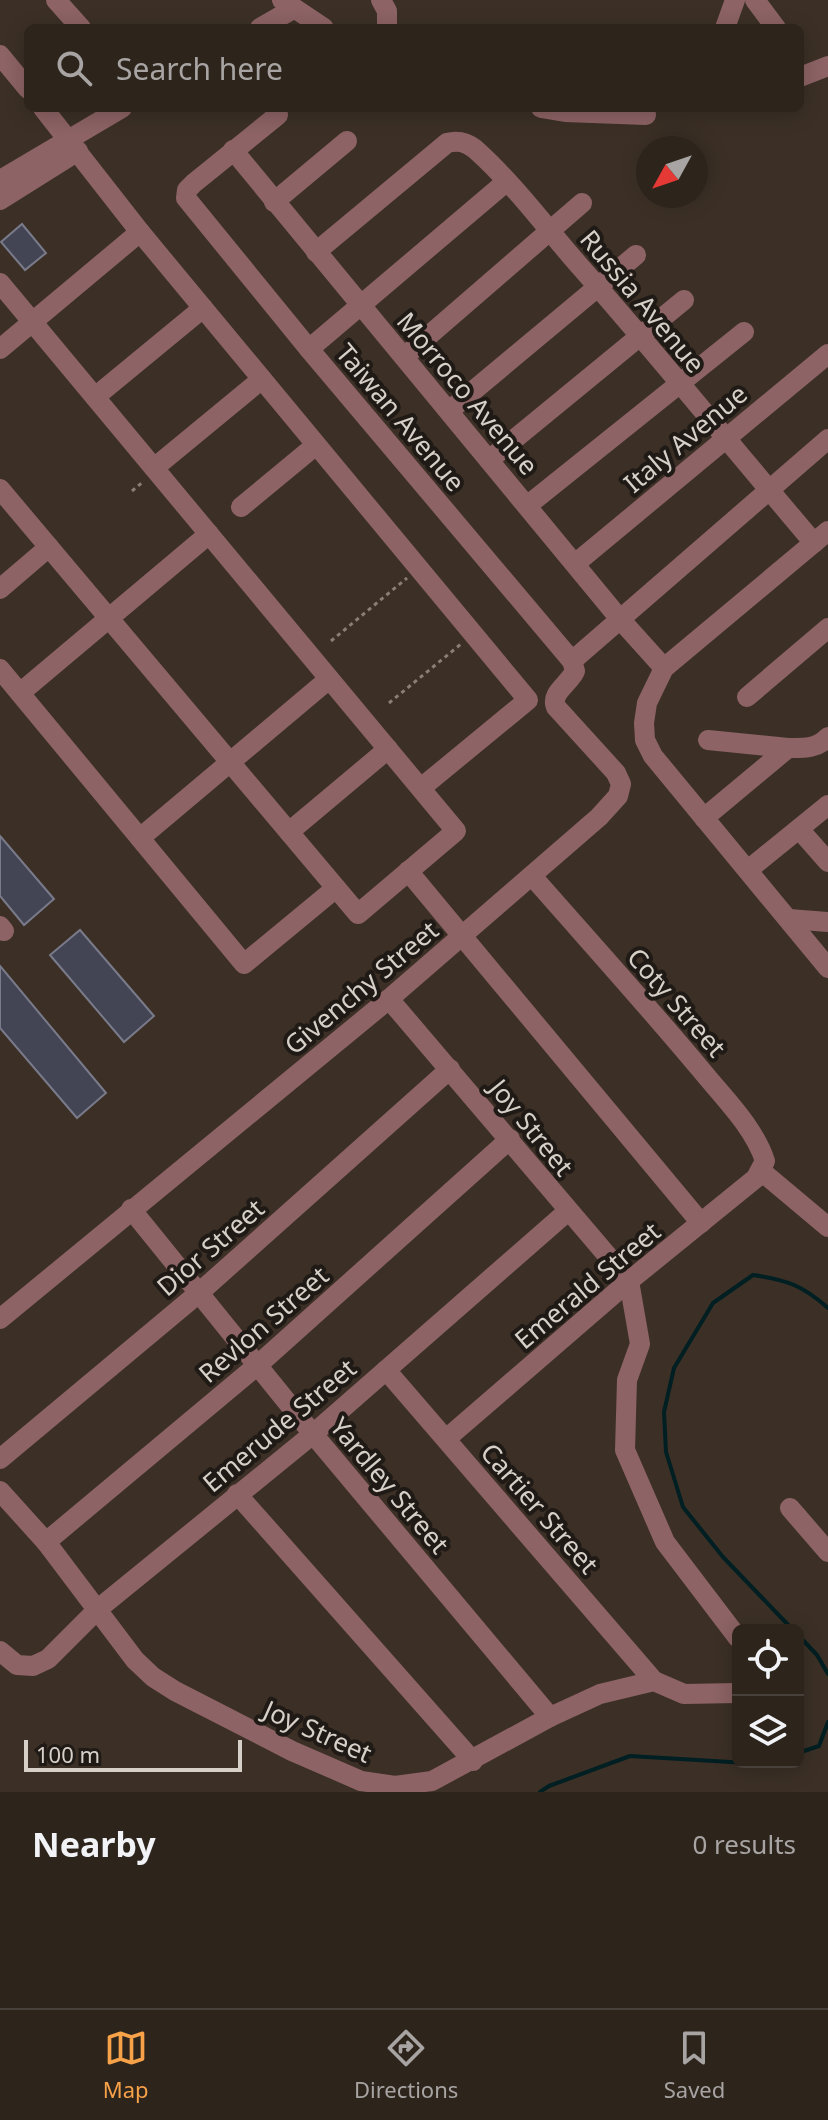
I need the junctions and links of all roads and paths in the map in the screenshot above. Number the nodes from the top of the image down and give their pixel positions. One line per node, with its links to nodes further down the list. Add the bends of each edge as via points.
1 (56, 0): 6 (street)
2 (381, 0): 9 (street)
3 (735, 0): 10 (street)
4 (755, 0): 11 (street)
5 (288, 5): 7 (street); 8 (street)
6 (77, 24)
7 (265, 24)
8 (318, 24)
9 (387, 24)
10 (726, 24)
11 (773, 24)
12 (0, 55): 13 (street)
13 (24, 84)
14 (46, 112): 20 (street)
15 (117, 112): 20 (street)
16 (565, 112): 18 (street)
17 (278, 115): 21 (street)
18 (646, 115)
19 (347, 141): 25 (street)
20 (73, 145): 22 (street); 24 (street); 28 (street)
21 (233, 150): 25 (street, Morroco Avenue); 40 (street, Taiwan Avenue, via 187,190 186,198)
22 (0, 180)
23 (506, 182): 27 (street, Russia Avenue); 29 (street, Russia Avenue, via 474,148 447,143); 34 (street)
24 (0, 199)
25 (274, 202): 29 (street, Morroco Avenue)
26 (582, 203): 27 (street)
27 (549, 231): 32 (street, Russia Avenue); 42 (street)
28 (140, 232): 35 (street); 36 (street)
29 (316, 252): 34 (street, Morroco Avenue)
30 (636, 255): 32 (street)
31 (0, 283): 36 (street)
32 (598, 287): 38 (street, Russia Avenue); 46 (street)
33 (684, 300): 38 (street)
34 (361, 306): 40 (street); 42 (street, Morroco Avenue)
35 (203, 308): 43 (street); 45 (street)
36 (33, 322): 39 (street); 45 (street)
37 (744, 332): 44 (street)
38 (642, 337): 44 (street, Russia Avenue); 50 (street)
39 (0, 349)
40 (309, 349): 67 (street, Taiwan Avenue)
41 (828, 354): 47 (street, Italy Avenue)
42 (404, 357): 46 (street, Morroco Avenue)
43 (262, 379): 49 (street); 51 (street)
44 (681, 385): 47 (street, Russia Avenue); 54 (street)
45 (95, 397): 51 (street)
46 (449, 411): 50 (street, Morroco Avenue)
47 (726, 439): 53 (street, Russia Avenue); 59 (street, Italy Avenue)
48 (828, 439): 53 (street)
49 (316, 445): 55 (street); 60 (street)
50 (489, 460): 54 (street, Morroco Avenue)
51 (154, 468): 56 (street)
52 (0, 489): 58 (street)
53 (768, 489): 57 (street, Russia Avenue); 63 (street)
54 (528, 505): 59 (street, Morroco Avenue)
55 (241, 507)
56 (209, 534): 62 (street); 70 (street)
57 (821, 537): 68 (street)
58 (49, 547): 61 (street); 62 (street)
59 (576, 563): 63 (street, Morroco Avenue)
60 (419, 568): 65 (street); 66 (path)
61 (0, 589)
62 (109, 618): 71 (street); 78 (street)
63 (619, 618): 67 (street); 68 (street, Morroco Avenue)
64 (828, 628): 72 (street)
65 (473, 634): 73 (path); 79 (street, via 528,700)
66 (331, 641)
67 (572, 661): 88 (street, Givenchy Street, via 575,671 553,701 621,784 618,796 599,817)
68 (664, 668): 81 (street, via 647,703 645,740)
69 (0, 669): 71 (street)
70 (329, 679): 77 (street); 78 (street)
71 (20, 693): 84 (street)
72 (747, 697)
73 (389, 703)
74 (828, 737): 76 (street, via 820,745)
75 (708, 740): 76 (street)
76 (788, 748): 81 (street)
77 (388, 749): 79 (street); 83 (street)
78 (230, 762): 83 (street); 84 (street)
79 (421, 788): 87 (street, via 456,831)
80 (828, 805): 82 (street)
81 (704, 818): 86 (street)
82 (799, 829): 85 (street); 86 (street)
83 (289, 832): 89 (street)
84 (140, 838): 89 (street, via 244,964)
85 (828, 862)
86 (748, 870): 90 (street)
87 (408, 871): 89 (street, via 358,914); 92 (street)
88 (532, 876): 92 (street, Givenchy Street); 97 (street, Coty Street, via 759,1142 765,1161)
89 (336, 888)
90 (789, 919): 91 (street); 93 (street)
91 (828, 922)
92 (463, 936): 94 (street, Givenchy Street); 100 (street)
93 (828, 968)
94 (389, 999): 95 (street, Joy Street); 98 (street, Givenchy Street)
95 (450, 1069): 96 (street, Joy Street); 103 (street, Dior Street)
96 (510, 1139): 99 (street, Joy Street); 105 (street, Revlon Street)
97 (761, 1171): 100 (street, Emerald Street); 101 (street)
98 (131, 1209): 103 (street, Yardley Street); 104 (street, Givenchy Street)
99 (568, 1211): 102 (street, Joy Street); 106 (street, Emerude Street)
100 (701, 1223): 102 (street, Emerald Street)
101 (828, 1227)
102 (629, 1281): 108 (street, Emerald Street); 116 (street, via 640,1344 627,1380 625,1450 665,1542)
103 (200, 1292): 105 (street, Yardley Street); 109 (street, Dior Street)
104 (0, 1319)
105 (259, 1364): 107 (street, Yardley Street); 113 (street, Revlon Street)
106 (386, 1370): 107 (street, Emerude Street); 108 (street, Cartier Street)
107 (313, 1434): 111 (street, Emerude Street); 120 (street, Yardley Street)
108 (446, 1439): 118 (street, Cartier Street)
109 (0, 1459)
110 (0, 1491): 113 (street, Joy Street)
111 (237, 1494): 115 (street, Emerude Street); 121 (street)
112 (790, 1508): 114 (street)
113 (46, 1542): 115 (street, Joy Street)
114 (828, 1552)
115 (98, 1609): 117 (street, Emerude Street, via 48,1659 33,1666 17,1665); 121 (street, Joy Street, via 153,1677 292,1751 361,1781 395,1786 432,1781)
116 (732, 1630)
117 (0, 1651)
118 (654, 1681): 119 (street, via 684,1694); 120 (street, Joy Street, via 600,1694)
119 (732, 1693)
120 (550, 1717): 121 (street, Joy Street)
121 (473, 1761)

